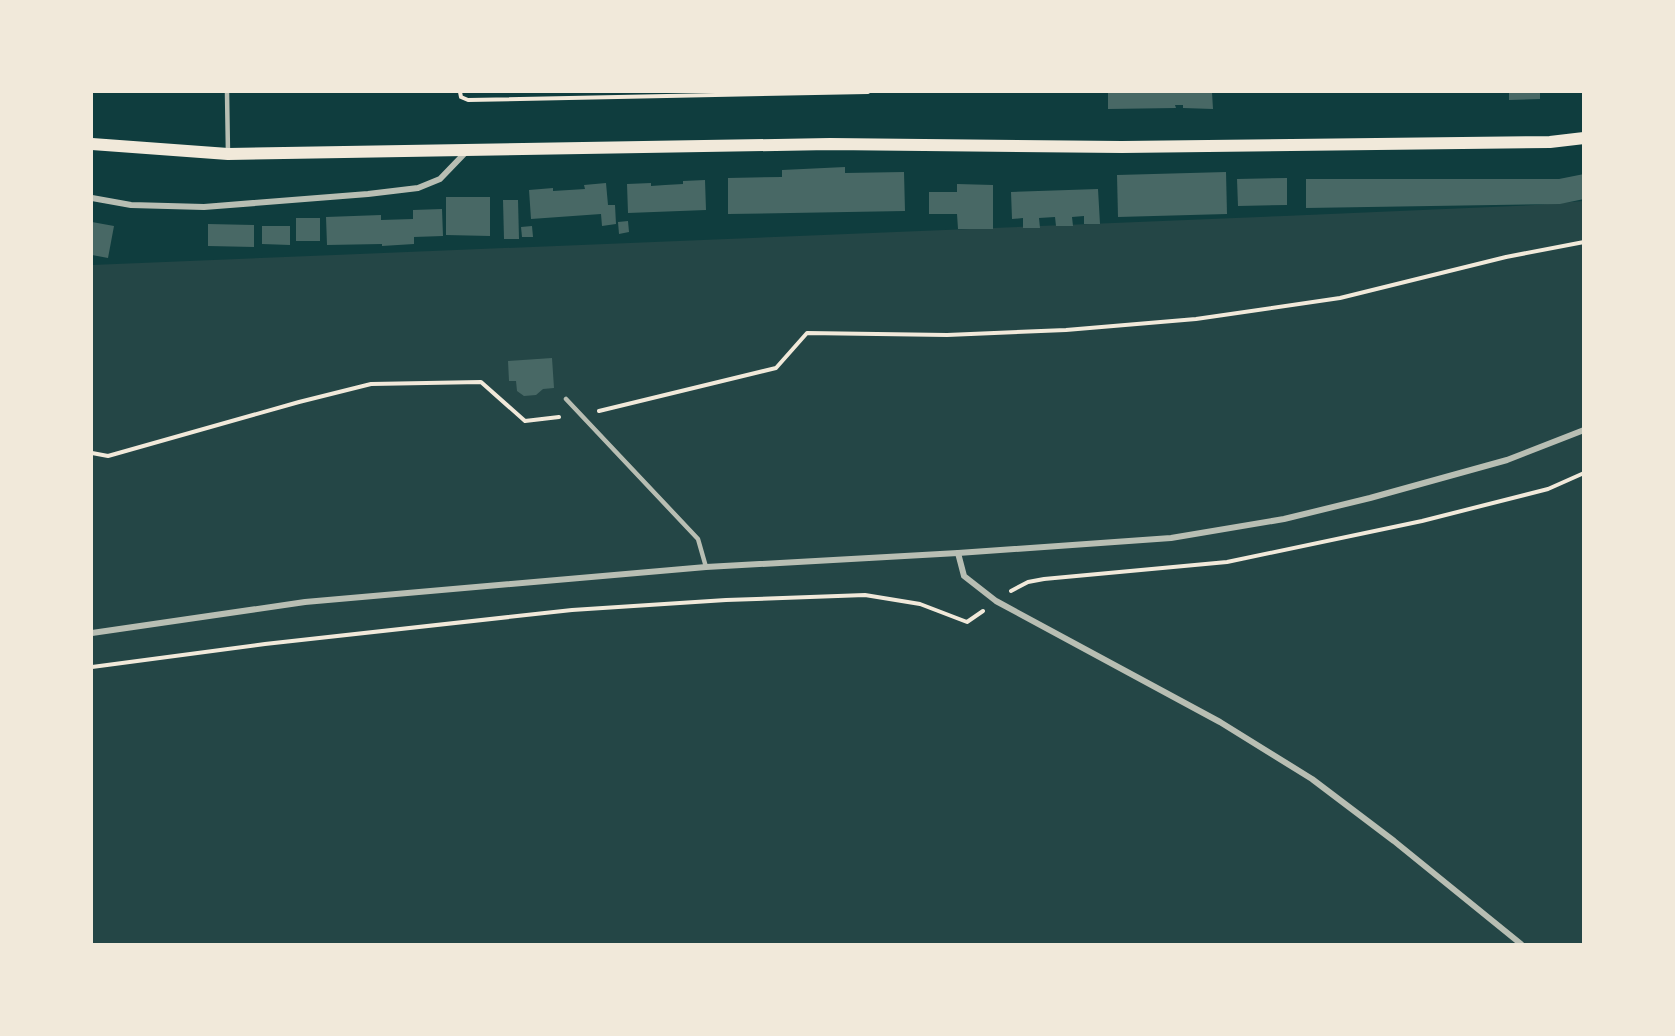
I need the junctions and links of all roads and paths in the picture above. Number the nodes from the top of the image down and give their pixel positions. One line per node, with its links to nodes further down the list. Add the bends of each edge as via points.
1 (227, 92): 7 (lane)
2 (460, 92): 3 (path, via 468,100)
3 (868, 92)
4 (1584, 138): 6 (main road, via 1550,142 830,144)
5 (92, 144): 7 (main road)
6 (468, 150): 7 (main road); 8 (street, via 440,179 418,188 204,207 131,205)
7 (228, 154)
8 (92, 198)
9 (1584, 242): 11 (path, via 1340,298 1196,319 947,335 807,333 776,368)
10 (566, 399): 11 (lane)
11 (580, 415): 13 (path, via 525,421 481,382 371,384 108,456); 16 (lane, via 698,539)
12 (1584, 430): 15 (street, via 1508,460 1284,519 1171,538)
13 (92, 453)
14 (1584, 473): 17 (path, via 1548,489 1422,521 1227,562 1044,579)
15 (958, 553): 16 (street); 21 (street, via 964,576 996,601 1220,722 1312,779)
16 (706, 567): 19 (street, via 305,602)
17 (1014, 589)
18 (982, 612): 20 (path, via 967,622 920,604 865,595 726,600 572,610)
19 (92, 633)
20 (92, 667)
21 (1521, 945)

